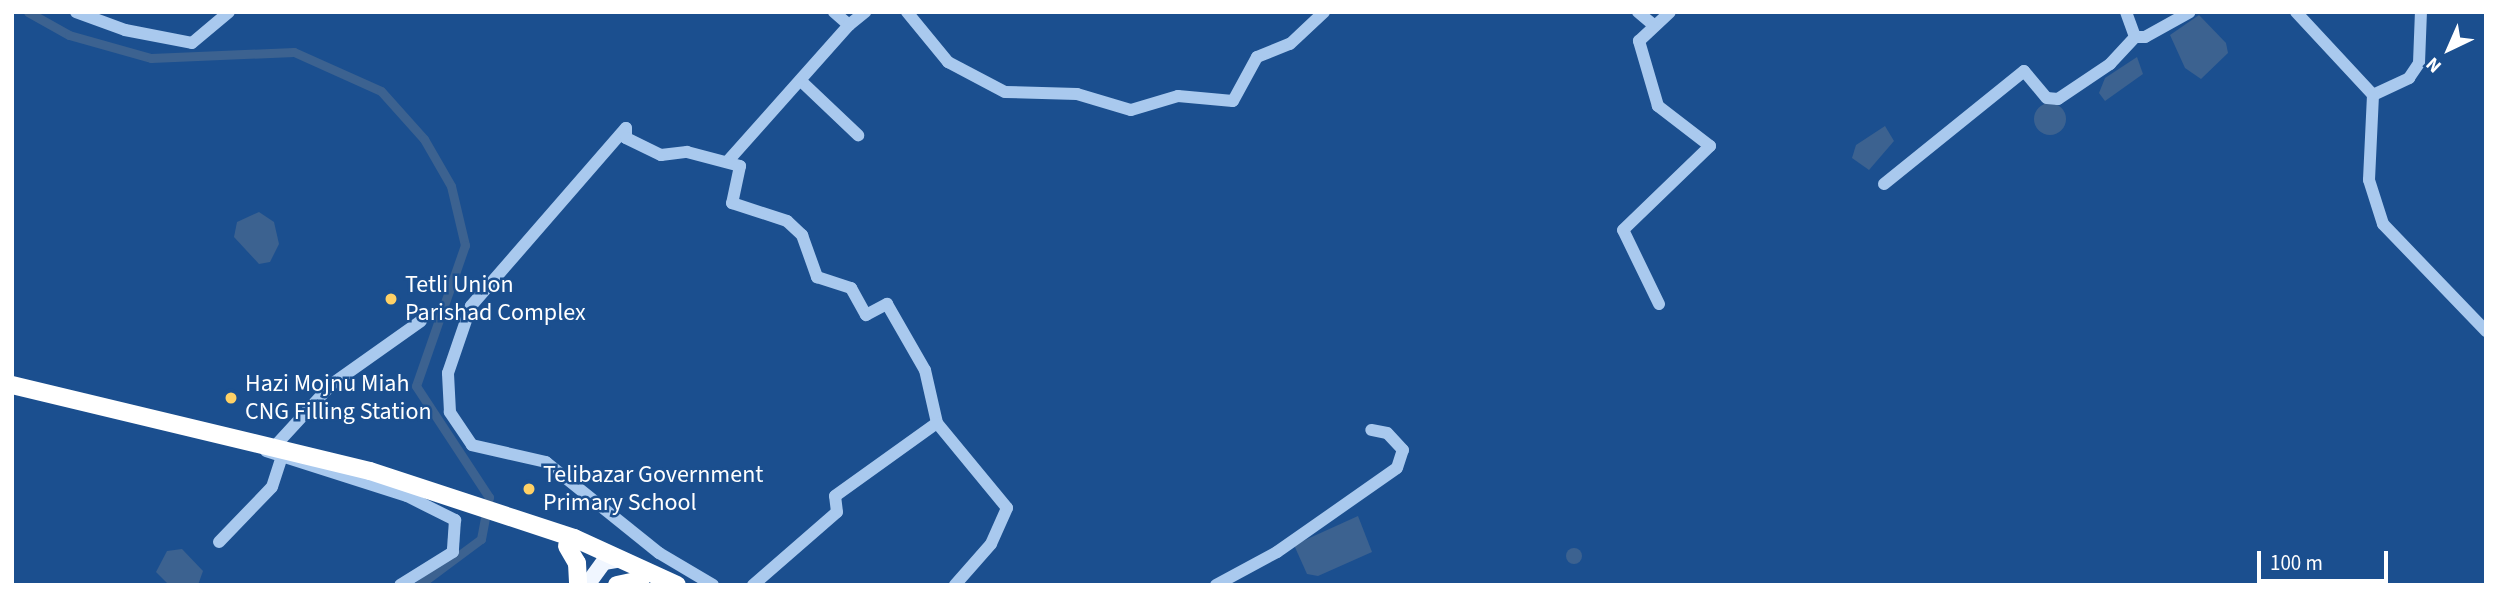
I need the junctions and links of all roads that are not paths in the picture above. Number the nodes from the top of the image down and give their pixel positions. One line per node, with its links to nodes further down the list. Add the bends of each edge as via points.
1 (76, 12): 2 (street, via 125,30 192,43)
2 (229, 12)
3 (835, 12): 14 (street)
4 (865, 12): 14 (street)
5 (906, 12): 6 (street, via 948,62 1005,92 1077,94 1131,110 1178,96 1233,101 1257,57 1290,44)
6 (1324, 12)
7 (1638, 12): 13 (street)
8 (1670, 12): 13 (street)
9 (2126, 12): 15 (street)
10 (2190, 12): 15 (street)
11 (2296, 12): 17 (street)
12 (2421, 12): 17 (street, via 2419,63 2409,78)
13 (1651, 23): 21 (street, via 1639,41 1658,106 1710,146 1623,230)
14 (849, 25): 16 (street)
15 (2135, 37): 20 (street, via 2110,64 2058,99 2047,97 2024,71)
16 (801, 80): 18 (street); 19 (street)
17 (2373, 95): 23 (street, via 2369,180 2383,224)
18 (858, 135)
19 (727, 162): 25 (street, via 740,166 732,202 787,221 802,235 817,277 851,288 866,315 887,304 925,370); 38 (street, via 687,152 661,155 626,138 626,128 484,286 462,329 447,395 457,429 472,445 546,462 659,553)
20 (1884, 184)
21 (1659, 304)
22 (421, 321): 27 (street, via 332,384)
23 (2486, 331)
24 (12, 385): 27 (highway)
25 (937, 423): 39 (street, via 835,496 837,512); 40 (street, via 1007,508 991,544)
26 (1371, 430): 41 (street, via 1387,433 1403,450 1397,468 1277,552)
27 (278, 453): 28 (street, via 272,486); 29 (highway, via 457,501); 32 (street, via 407,496 455,520 453,552)
28 (219, 542)
29 (563, 542): 30 (highway); 33 (highway, via 577,563)
30 (602, 556): 31 (highway); 34 (main road); 35 (main road); 37 (highway, via 622,559)
31 (645, 582): 36 (highway)
32 (400, 585)
33 (578, 585)
34 (587, 585)
35 (597, 585)
36 (617, 585)
37 (677, 585)
38 (713, 585)
39 (753, 585)
40 (954, 585)
41 (1216, 585)

